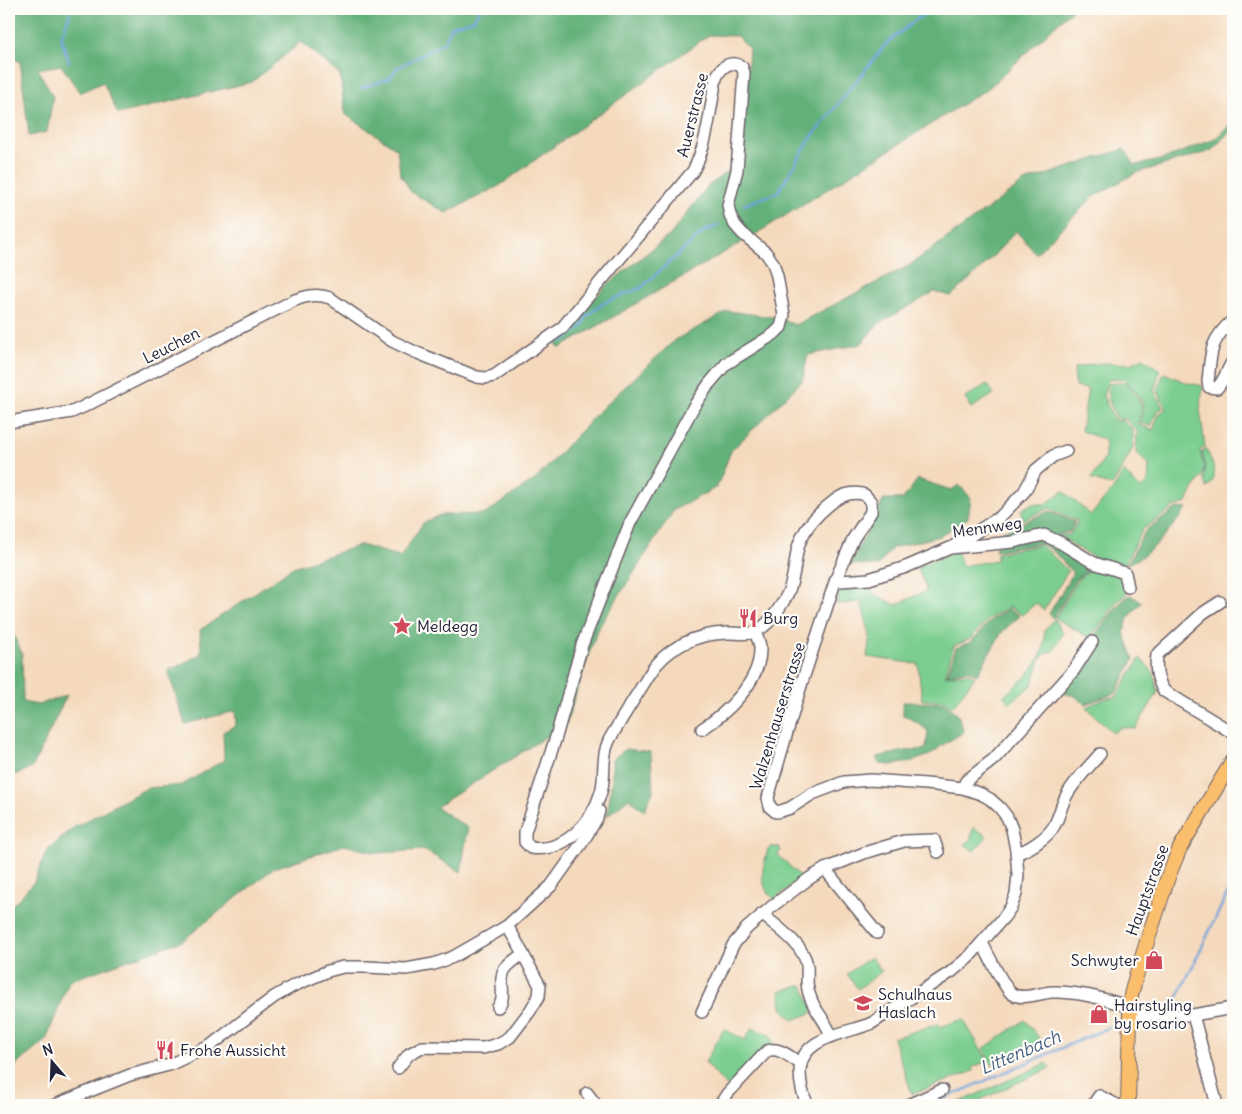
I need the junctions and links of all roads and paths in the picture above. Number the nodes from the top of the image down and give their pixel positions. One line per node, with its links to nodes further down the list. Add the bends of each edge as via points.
1 (342, 307): 4 (street, Leuchen, via 323,295 303,297 72,412); 17 (street, Auerstrasse, via 392,341 415,352 477,376 494,376 561,329 693,172 704,145 720,69 728,64 742,67 737,170 728,205 735,225 773,263 784,315 781,327 774,334 726,364 709,384 630,523 582,646 525,832 525,842 531,848 541,850 563,842 575,834)
2 (1233, 320): 3 (street, via 1214,344 1210,387 1218,388 1222,384)
3 (1233, 361)
4 (9, 422)
5 (1066, 451): 6 (street, via 1053,456 1036,470 1024,492 1000,517)
6 (950, 548): 7 (street, Mennweg, via 869,579); 8 (street, Mennweg, via 1013,542 1044,535 1094,563 1125,573)
7 (836, 579): 10 (street, Walzenhauserstrasse, via 853,539 871,512 871,502 862,493 837,498 812,520 802,534 791,586 784,602); 16 (street, Walzenhauserstrasse, via 785,737 768,798 770,807 776,812 781,811 829,786 854,780)
8 (1128, 588)
9 (1220, 602): 13 (street, via 1197,618 1157,655 1156,665 1164,691)
10 (755, 632): 12 (street, via 760,651 752,680 729,709); 17 (street, via 706,635 689,640 669,652 651,670 608,744 602,790)
11 (1092, 642): 16 (street, via 1074,670 994,760 966,781)
12 (702, 730)
13 (1233, 733)
14 (1100, 754): 19 (street, via 1069,790 1054,827)
15 (1232, 764): 28 (main road, Hauptstrasse, via 1180,848 1168,877 1136,976)
16 (964, 788): 19 (street, Walzenhauserstrasse, via 1000,808 1012,829)
17 (597, 802): 22 (street, via 597,818 551,886)
18 (938, 852): 20 (street, via 934,840 904,841)
19 (1017, 853): 24 (street, Walzenhauserstrasse, via 1014,900 1004,918)
20 (825, 869): 21 (street); 23 (street)
21 (762, 914): 29 (street, via 733,945); 31 (street, via 799,947 807,967 806,986 811,1002 826,1023)
22 (507, 926): 25 (street); 36 (street, via 434,964 406,969 367,966 328,971 274,996 210,1046 164,1067 130,1075)
23 (877, 933)
24 (982, 943): 28 (street, via 1011,993 1021,997 1044,992 1074,992); 31 (street, Walzenhauserstrasse, via 951,972 872,1023)
25 (523, 954): 26 (street, via 505,970 501,981 503,998); 33 (street, via 540,986 539,996 510,1037 483,1048 422,1047 409,1054)
26 (498, 1007)
27 (1233, 1008): 30 (street)
28 (1130, 1011): 30 (street); 43 (main road, Hauptstrasse)
29 (702, 1012)
30 (1193, 1015): 44 (street)
31 (830, 1036): 32 (street, Walzenhauserstrasse, via 806,1052)
32 (801, 1064): 38 (street, via 771,1049); 39 (street, via 802,1090)
33 (398, 1068)
34 (942, 1090): 40 (street)
35 (587, 1093): 37 (street)
36 (55, 1105)
37 (596, 1105)
38 (720, 1105)
39 (808, 1105)
40 (908, 1105)
41 (1093, 1105): 42 (street, via 1099,1096)
42 (1117, 1105)
43 (1128, 1105)
44 (1217, 1105)

